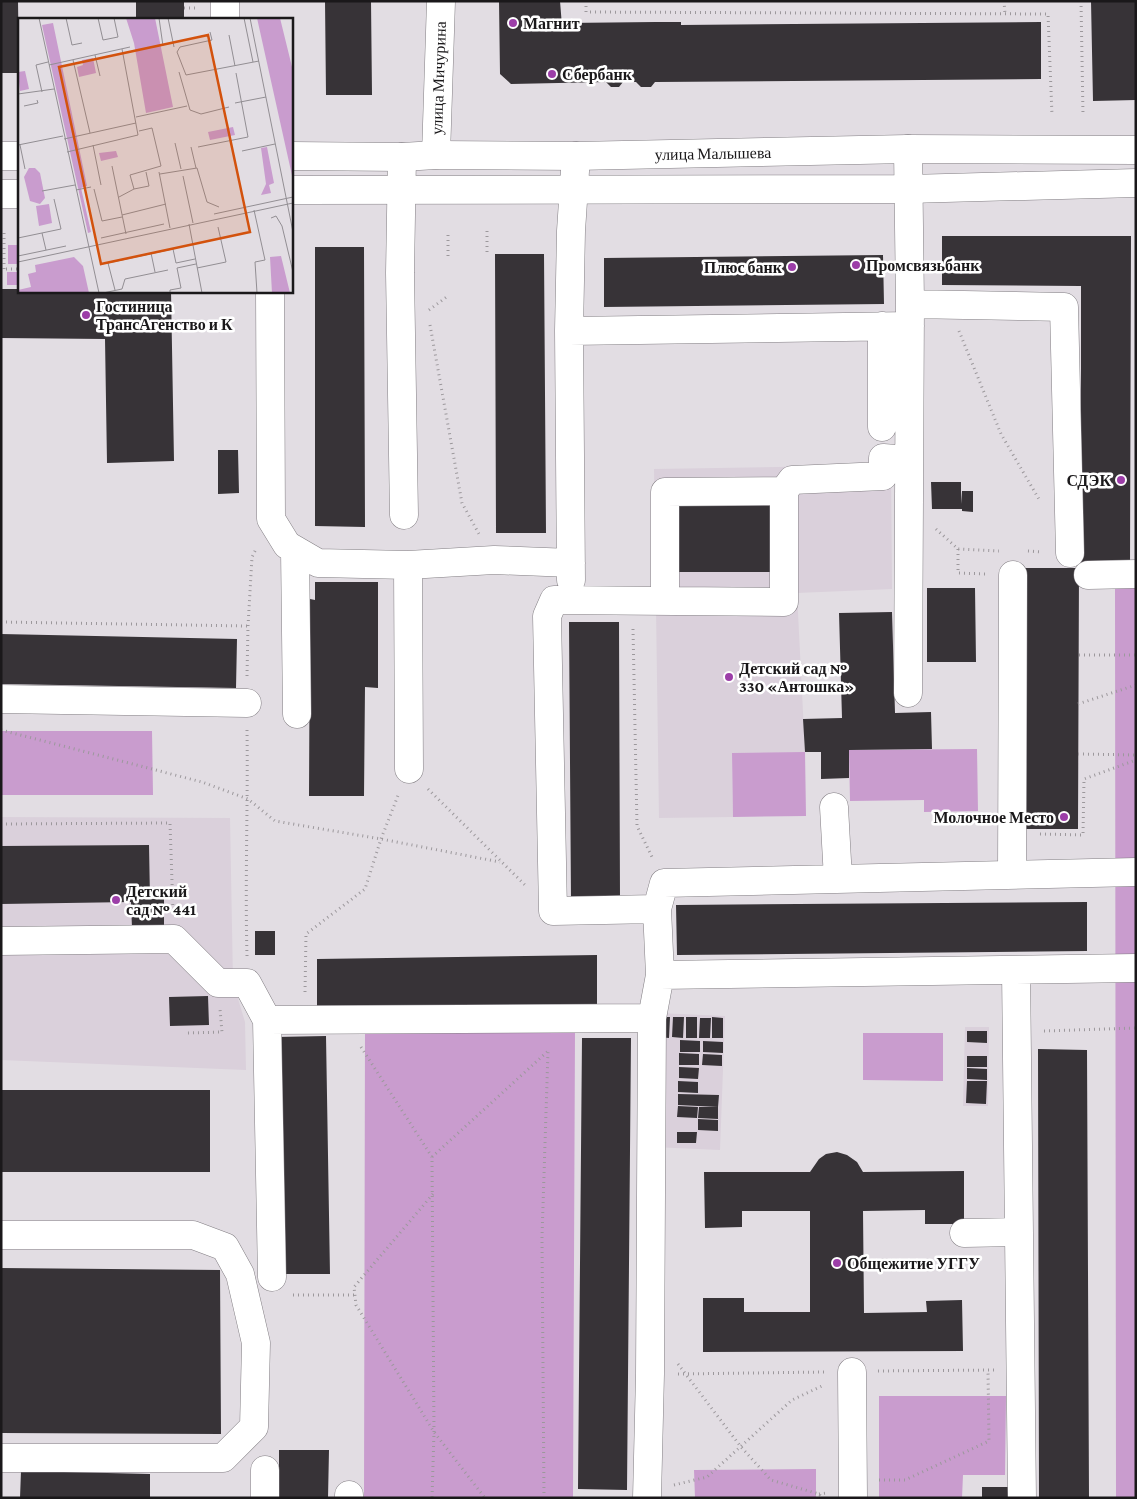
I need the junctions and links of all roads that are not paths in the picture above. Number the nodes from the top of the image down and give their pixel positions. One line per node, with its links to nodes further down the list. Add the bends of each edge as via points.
1 (225, 1): 3 (main road)
2 (441, 1): 6 (main road, улица Мичурина)
3 (225, 18)
4 (908, 148): 5 (main road, улица Малышева); 10 (main road, улица Малышева); 13 (main road)
5 (1136, 150)
6 (436, 154): 10 (main road, улица Малышева); 11 (main road, улица Малышева)
7 (1, 156): 8 (main road)
8 (18, 156)
9 (292, 156): 11 (main road, улица Малышева)
10 (576, 156): 16 (main road)
11 (402, 157): 15 (main road)
12 (1136, 183): 13 (main road)
13 (909, 189): 16 (main road); 20 (main road)
14 (292, 190): 15 (main road)
15 (402, 190): 16 (main road); 26 (main road, via 400,273)
16 (575, 190): 22 (main road)
17 (1, 194): 18 (main road)
18 (18, 194)
19 (270, 292): 27 (main road, via 271,519 287,546)
20 (910, 315): 21 (main road); 24 (main road); 28 (main road, via 1064,307)
21 (882, 326): 22 (main road); 23 (main road)
22 (569, 331): 29 (main road)
23 (882, 427)
24 (909, 460): 25 (main road, via 883,458 883,476 792,480); 36 (main road)
25 (784, 492): 35 (main road, via 665,492); 35 (main road, via 784,602)
26 (404, 515)
27 (295, 550): 31 (main road, via 318,563); 39 (main road)
28 (1070, 553)
29 (571, 563): 31 (main road, via 494,560); 34 (main road)
30 (1017, 563): 43 (main road)
31 (408, 565): 40 (main road)
32 (1136, 574): 33 (main road)
33 (1088, 575)
34 (571, 600): 35 (main road); 45 (main road, via 554,600 547,616 553,911)
35 (665, 601)
36 (908, 693)
37 (1, 698): 38 (main road)
38 (247, 703)
39 (297, 714)
40 (409, 769)
41 (834, 807): 44 (main road)
42 (1136, 872): 43 (main road)
43 (1012, 875): 44 (main road)
44 (838, 879): 45 (main road)
45 (660, 896): 49 (main road)
46 (1, 941): 51 (main road, via 174,939 218,983 247,982)
47 (1136, 968): 48 (main road)
48 (1016, 970): 49 (main road); 52 (main road)
49 (660, 974): 50 (main road)
50 (652, 1018): 51 (main road); 60 (main road)
51 (267, 1020): 55 (main road)
52 (1019, 1232): 53 (main road); 62 (main road)
53 (964, 1233)
54 (1, 1235): 57 (main road, via 193,1235 226,1247 240,1274 256,1343 254,1427 223,1458)
55 (272, 1277)
56 (852, 1372): 59 (main road)
57 (1, 1458)
58 (265, 1470): 61 (main road)
59 (853, 1493)
60 (647, 1495)
61 (265, 1498)
62 (1022, 1498)

